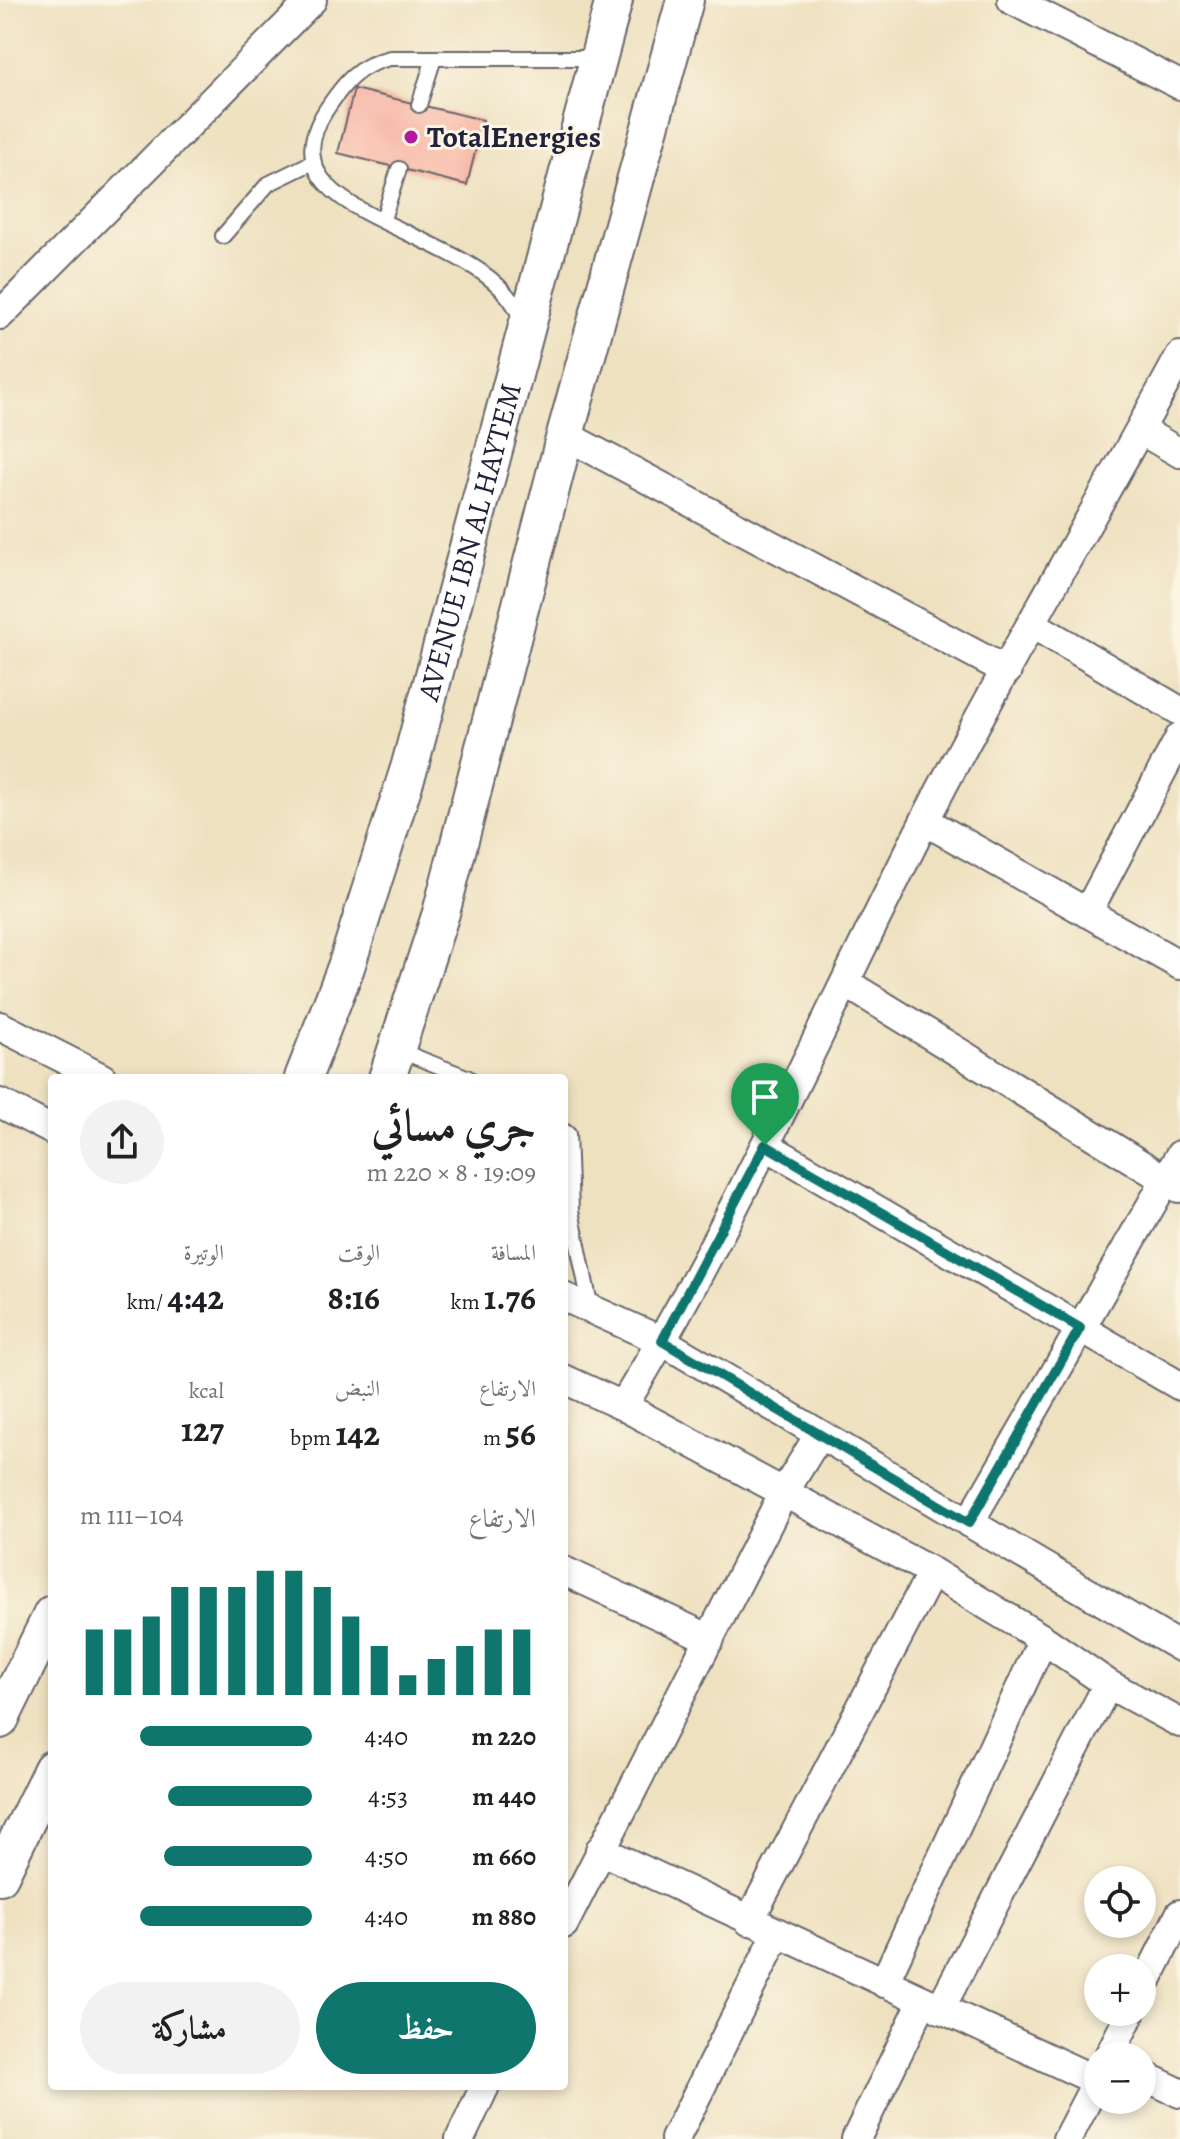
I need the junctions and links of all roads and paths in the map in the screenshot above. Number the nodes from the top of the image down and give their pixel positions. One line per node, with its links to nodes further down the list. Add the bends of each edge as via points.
1 (312, 0): 13 (street)
2 (614, 0): 6 (street, AVENUE IBN AL HAYTEM)
3 (685, 0): 17 (street)
4 (1012, 0): 7 (street)
5 (434, 58): 6 (lane); 8 (lane); 9 (lane, via 390,58 349,77 314,129)
6 (597, 58): 14 (street, AVENUE IBN AL HAYTEM)
7 (1180, 85)
8 (419, 105)
9 (311, 163): 11 (lane, via 330,192); 12 (lane, via 268,184)
10 (399, 169): 11 (lane)
11 (383, 219): 14 (lane, via 497,282 519,315)
12 (223, 236)
13 (0, 315)
14 (524, 333): 30 (street, AVENUE IBN AL HAYTEM, via 406,780 351,952)
15 (1180, 356): 16 (street)
16 (1140, 430): 18 (street); 19 (street)
17 (565, 435): 20 (street); 28 (street, via 441,913)
18 (1180, 453)
19 (1032, 624): 20 (street); 21 (street)
20 (1007, 671): 23 (street)
21 (1180, 711)
22 (1178, 747): 24 (street)
23 (925, 821): 24 (street); 26 (street)
24 (1087, 913): 25 (street)
25 (1180, 965)
26 (846, 983): 34 (street); 36 (street)
27 (0, 1026): 29 (street)
28 (392, 1064): 31 (lane)
29 (94, 1074)
30 (305, 1074)
31 (447, 1074)
32 (0, 1103): 33 (street)
33 (48, 1128)
34 (765, 1145): 40 (street); 41 (street)
35 (1180, 1155): 36 (street)
36 (1173, 1184): 40 (street)
37 (568, 1214): 39 (lane)
38 (568, 1299): 39 (street)
39 (591, 1309): 41 (street)
40 (1080, 1328): 43 (street); 47 (street)
41 (662, 1341): 44 (street); 45 (street)
42 (568, 1381): 44 (street)
43 (1180, 1386)
44 (623, 1406): 46 (street)
45 (819, 1435): 46 (street); 47 (street)
46 (783, 1494): 48 (street); 51 (street)
47 (969, 1523): 53 (street)
48 (932, 1572): 52 (street); 62 (street)
49 (568, 1573): 51 (street)
50 (48, 1622): 55 (street)
51 (710, 1639): 58 (street)
52 (1043, 1639): 54 (street); 65 (street)
53 (1180, 1647)
54 (1108, 1684): 56 (street); 66 (street)
55 (0, 1720)
56 (1180, 1723)
57 (48, 1777): 59 (street)
58 (600, 1850): 61 (street); 62 (street)
59 (0, 1876)
60 (1180, 1914): 64 (street)
61 (568, 1916)
62 (749, 1921): 63 (street)
63 (777, 1934): 65 (street); 73 (street)
64 (1156, 1962)
65 (884, 1983): 66 (street)
66 (932, 2005): 67 (street); 74 (street)
67 (1084, 2074)
68 (1156, 2082): 70 (street)
69 (483, 2090): 72 (street)
70 (1180, 2093)
71 (1084, 2106): 75 (street)
72 (462, 2138)
73 (675, 2139)
74 (856, 2139)
75 (1067, 2139)

